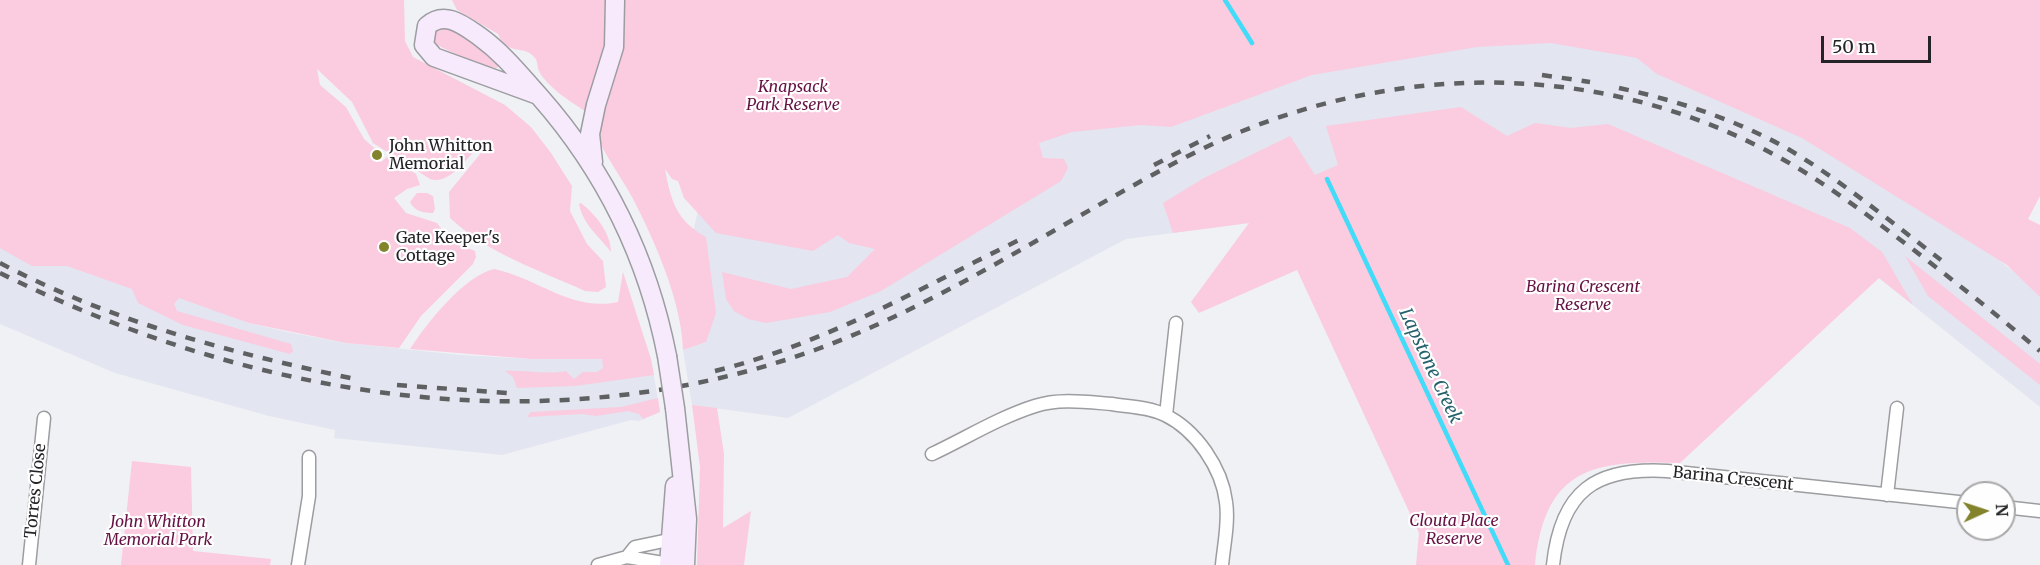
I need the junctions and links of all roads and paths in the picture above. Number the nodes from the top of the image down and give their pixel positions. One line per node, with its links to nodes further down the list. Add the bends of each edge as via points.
1 (615, 0): 3 (main road, via 614,47 590,134)
2 (538, 95): 2 (main road, via 434,57 424,45 427,26 447,18 464,26 505,57); 3 (main road)
3 (594, 168): 14 (main road, bridge, via 638,256 657,311 685,482)
4 (1176, 323): 6 (street)
5 (1897, 408): 10 (street)
6 (1166, 415): 8 (street, via 1094,402 1050,403 1018,412); 21 (street, via 1192,436 1220,478 1227,515)
7 (44, 418): 16 (street, Torres Close)
8 (932, 454)
9 (309, 457): 17 (street, via 309,496)
10 (1887, 495): 11 (street, Barina Crescent); 22 (street, Barina Crescent, via 1667,471 1623,471 1596,482 1569,508 1557,536)
11 (1956, 502)
12 (2016, 508): 13 (street)
13 (2040, 511)
14 (679, 538): 15 (street, via 635,547); 19 (main road); 20 (main road)
15 (627, 557): 18 (street); 19 (street)
16 (29, 565)
17 (298, 565)
18 (598, 565)
19 (669, 565)
20 (685, 565)
21 (1222, 565)
22 (1553, 565)

